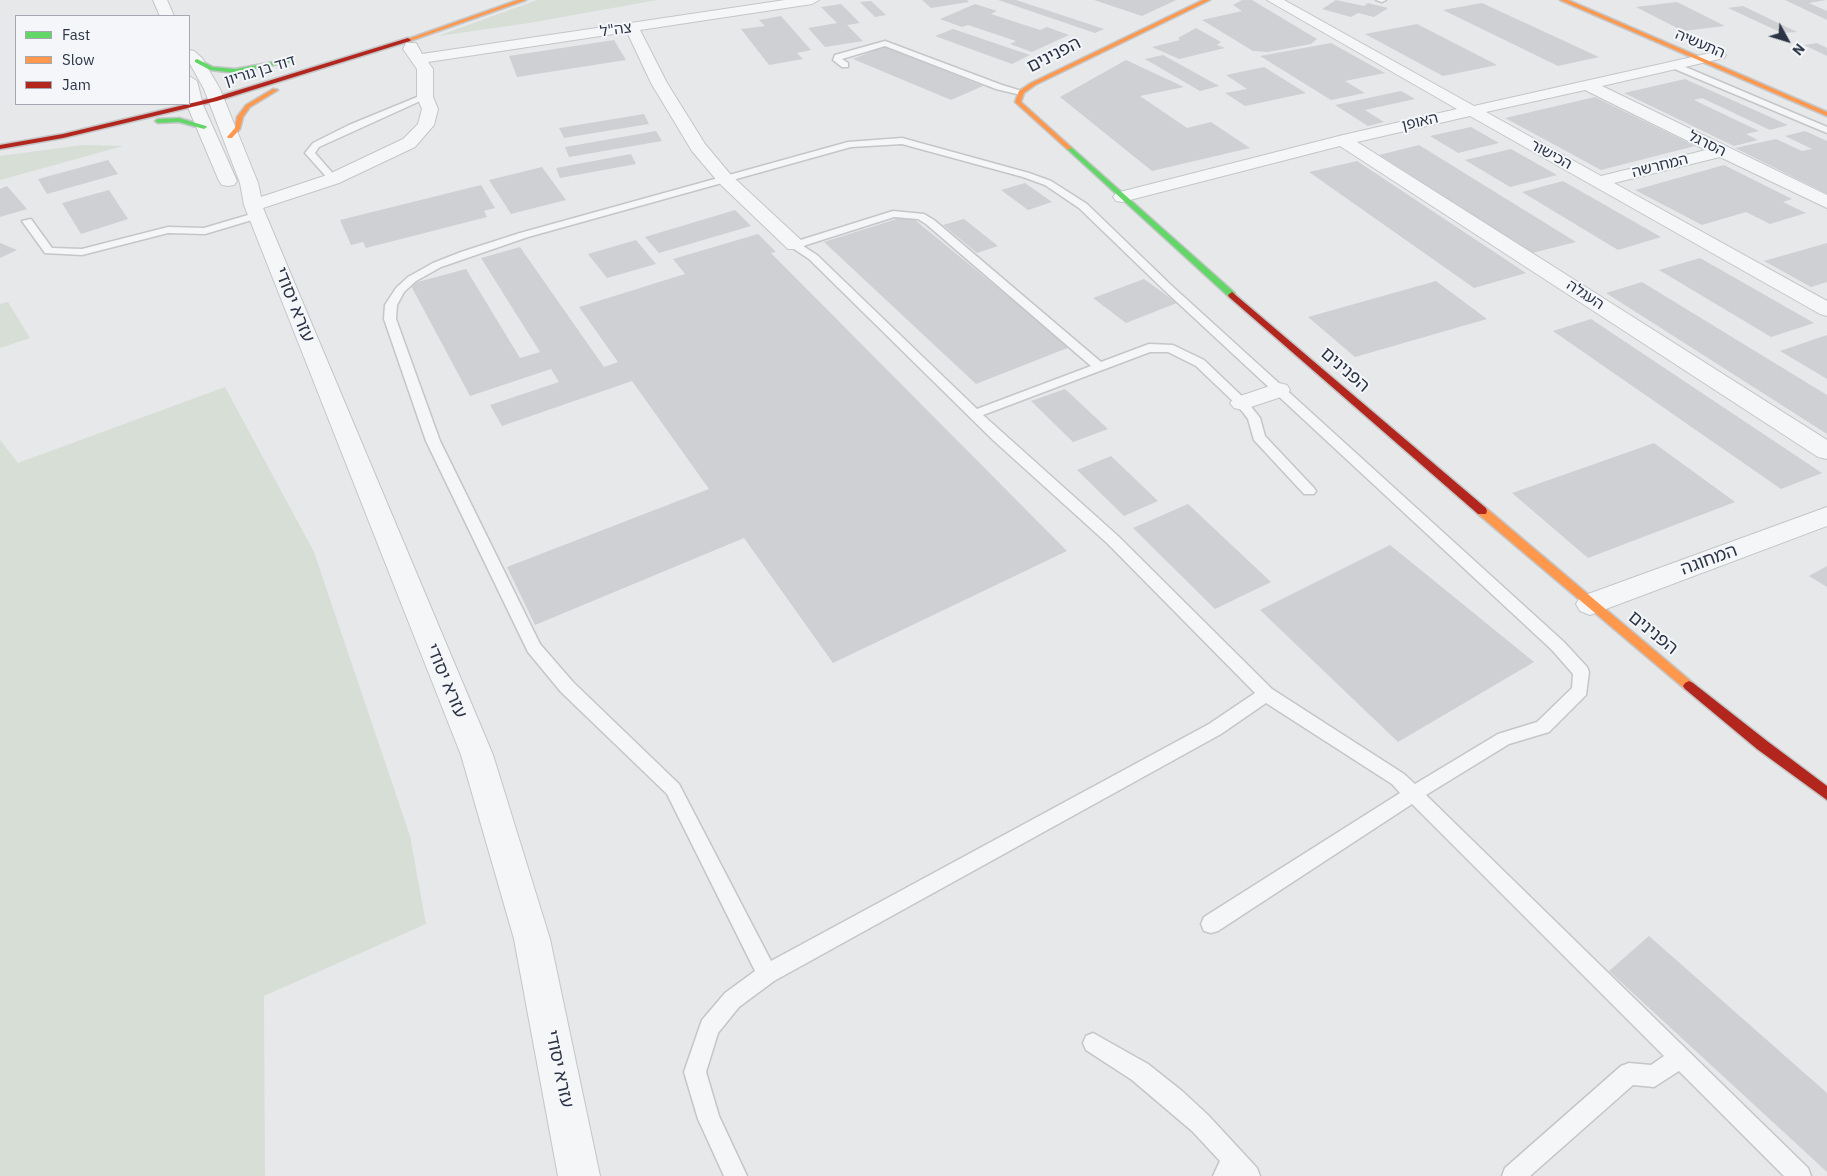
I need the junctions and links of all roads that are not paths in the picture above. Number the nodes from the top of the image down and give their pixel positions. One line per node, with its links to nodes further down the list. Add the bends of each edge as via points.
1 (160, 0): 10 (street)
2 (490, 0): 9 (street)
3 (523, 0): 12 (street, דוד בן גוריון)
4 (812, 0): 11 (street, צה"ל)
5 (1207, 0): 23 (street, הפנינים)
6 (1274, 0): 29 (street, הכישור)
7 (1563, 0): 19 (street, התעשיה)
8 (1590, 0): 14 (street, התעשיה)
9 (450, 13)
10 (167, 15)
11 (632, 28): 16 (street, צה"ל); 39 (street, via 659,83 698,147)
12 (434, 31): 16 (street, via 412,40 410,49); 18 (street, דוד בן גוריון)
13 (379, 36): 17 (street, דוד בן גוריון)
14 (1719, 55): 19 (street, האופן); 27 (street, התעשיה)
15 (193, 58): 17 (street, via 212,70 235,71); 25 (street, עזרא יסודי)
16 (419, 59): 26 (street, via 425,69)
17 (309, 60): 25 (street, דוד בן גוריון)
18 (344, 60): 25 (street, דוד בן גוריון); 34 (street, via 254,101 240,117 238,128)
19 (1698, 60): 21 (street, האופן); 30 (street, התעשיה)
20 (845, 65): 23 (lane, via 837,60 838,57 885,43 999,87)
21 (1674, 65): 22 (street, האופן); 32 (lane)
22 (1587, 85): 29 (street, האופן); 37 (street, הסרגל)
23 (1021, 92): 41 (street, הפנינים, via 1018,102)
24 (191, 94): 25 (street, דוד בן גוריון); 31 (street, עזרא יסודי)
25 (213, 95): 34 (street, עזרא יסודי)
26 (425, 97): 38 (street, via 430,109 426,125 409,143); 38 (lane, via 316,145 310,153)
27 (1819, 97)
28 (157, 105): 33 (street, דוד בן גוריון)
29 (1472, 111): 35 (street, האופן); 40 (street, הכישור)
30 (1827, 114)
31 (204, 127): 33 (street, via 179,120 161,121); 43 (street, עזרא יסודי, via 230,185)
32 (1827, 130)
33 (63, 136): 36 (street, דוד בן גוריון)
34 (230, 137): 43 (street, עזרא יסודי, via 249,182)
35 (1343, 140): 41 (street, האופן); 51 (street, העגלה)
36 (0, 147)
37 (1722, 151): 40 (street, המחרשה); 42 (street, הסרגל)
38 (333, 179): 43 (street)
39 (725, 179): 45 (street); 48 (lane, via 851,144 902,141 1048,183 1083,206); 59 (lane, via 524,235 437,265 400,290 391,305 390,319 433,441 534,648 567,686 673,790)
40 (1599, 182): 46 (street, הכישור)
41 (1122, 197): 54 (street, הפנינים, via 1252,314)
42 (1827, 202)
43 (255, 210): 44 (lane, via 205,231 168,230 82,252 49,251); 63 (street, עזרא יסודי, via 477,756 532,939)
44 (27, 221)
45 (795, 245): 47 (lane, via 893,214 920,216); 50 (lane, via 813,257)
46 (1824, 306)
47 (1100, 367): 49 (lane, via 1149,348 1169,348 1200,363); 50 (lane)
48 (1279, 390): 49 (street); 56 (lane, via 1558,646 1581,672 1580,690 1543,727 1504,739)
49 (1242, 403): 52 (lane, via 1254,418 1259,437)
50 (975, 414): 55 (lane, via 1113,540)
51 (1827, 451)
52 (1309, 491)
53 (1827, 516): 54 (street, המחוגה)
54 (1590, 604): 57 (street, הפנינים)
55 (1266, 694): 56 (lane, via 1390,774); 59 (lane, via 1215,729)
56 (1413, 794): 58 (lane); 61 (lane)
57 (1827, 794)
58 (1211, 924)
59 (767, 974): 64 (lane, via 732,1000 709,1027 695,1072 709,1119)
60 (1092, 1043): 62 (lane, via 1140,1072 1174,1099 1200,1123)
61 (1680, 1057): 66 (lane, via 1654,1076 1629,1074); 67 (lane)
62 (1228, 1168): 65 (lane)
63 (578, 1176)
64 (736, 1176)
65 (1249, 1176)
66 (1514, 1176)
67 (1800, 1176)

